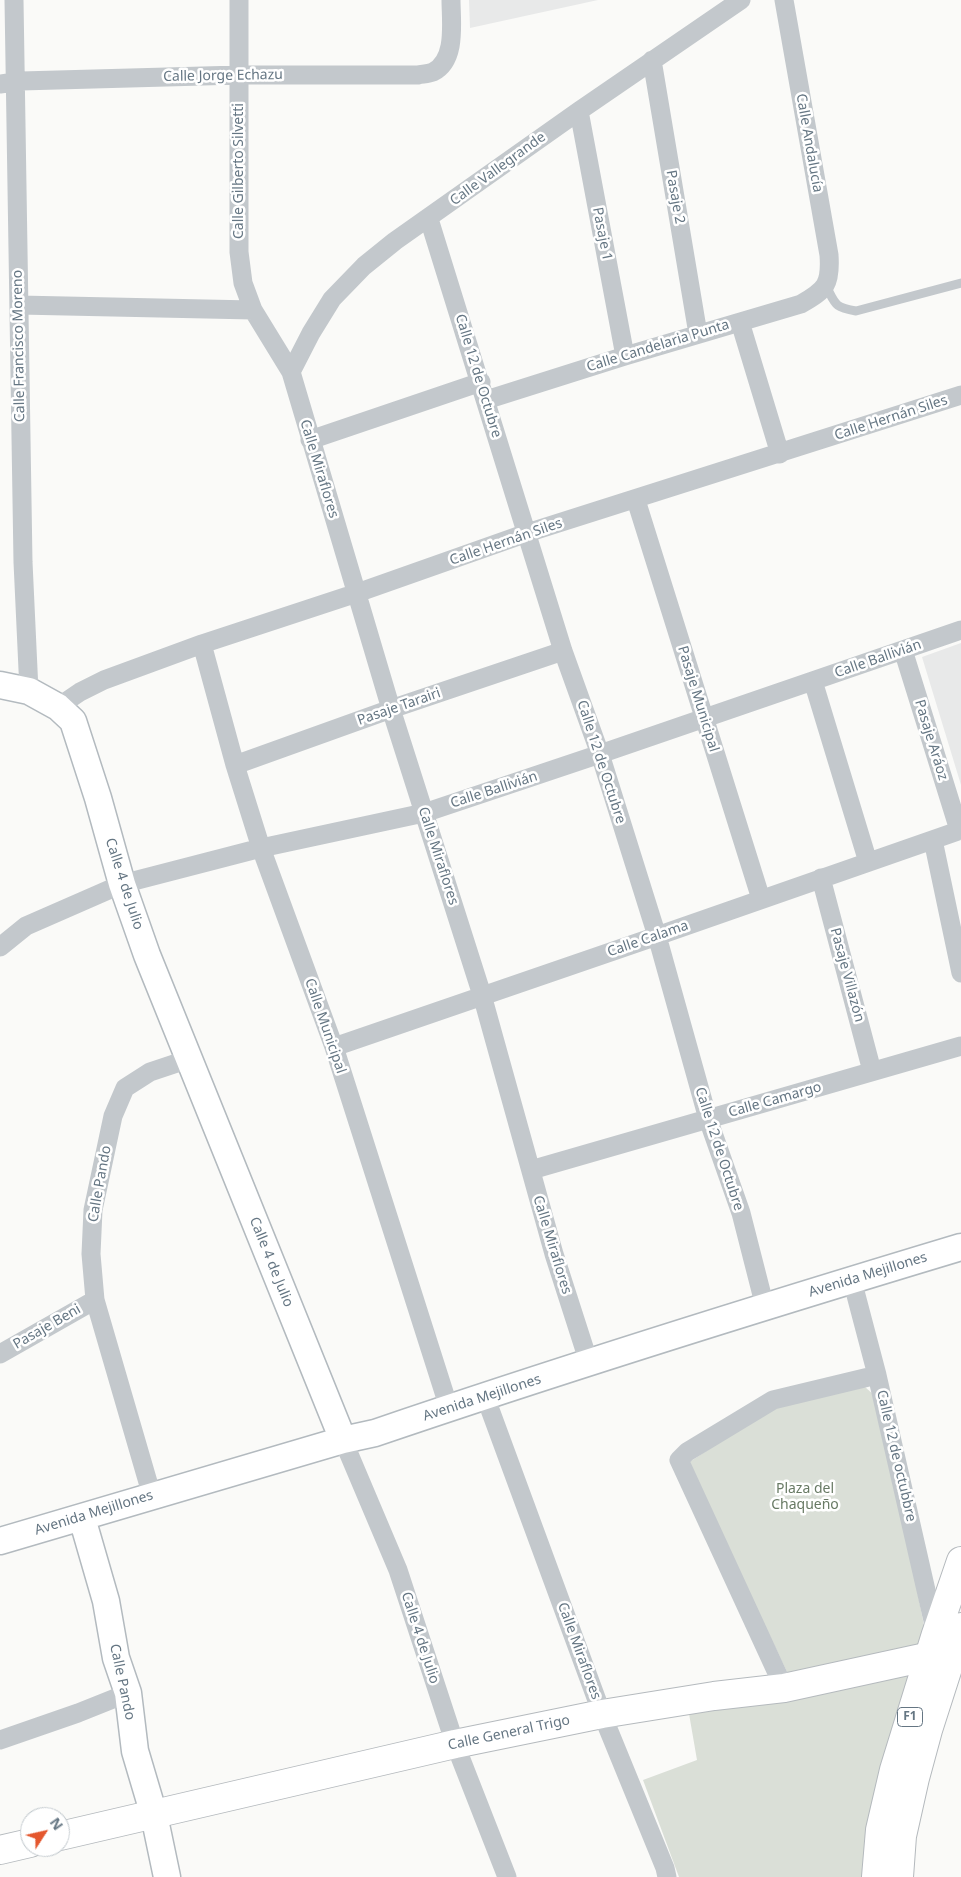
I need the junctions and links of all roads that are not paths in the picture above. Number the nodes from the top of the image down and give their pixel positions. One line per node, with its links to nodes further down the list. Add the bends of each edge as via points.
1 (14, 0): 8 (street, Calle Francisco Moreno)
2 (239, 0): 7 (street, Calle Gilberto Silvetti)
3 (452, 0): 7 (street, Calle Jorge Echazu, via 449,52 443,64 433,72 418,75)
4 (741, 0): 6 (street, Calle Vallegrande)
5 (784, 0): 12 (street, Calle Andalucía, via 829,255 830,272)
6 (652, 60): 9 (street, Calle Vallegrande); 16 (street, Pasaje 2)
7 (239, 75): 8 (street, Calle Jorge Echazu); 14 (street, Calle Gilberto Silvetti, via 239,252 243,283)
8 (7, 83): 13 (street, Calle Francisco Moreno)
9 (578, 112): 10 (street, Calle Vallegrande); 18 (street, Pasaje 1)
10 (429, 219): 19 (street, Calle Vallegrande, via 364,266 332,298); 20 (street, Calle 12 de Octubre)
11 (961, 283): 12 (lane, via 856,311 835,304)
12 (826, 286): 15 (street, Calle Candelaria Punta, via 818,295 801,304)
13 (19, 305): 14 (street); 33 (street, Calle Francisco Moreno, via 23,562)
14 (253, 310): 17 (street, Calle Gilberto Silvetti)
15 (740, 322): 16 (street, Calle Candelaria Punta); 23 (street)
16 (698, 334): 18 (street, Calle Candelaria Punta)
17 (279, 353): 19 (street, Calle Miraflores)
18 (625, 356): 20 (street, Calle Candelaria Punta)
19 (291, 372): 22 (street, Calle Miraflores)
20 (483, 391): 22 (street, Calle Candelaria Punta); 25 (street, Calle 12 de Octubre)
21 (961, 396): 23 (street, Calle Hernán Siles)
22 (310, 440): 26 (street, Calle Miraflores)
23 (780, 454): 24 (street, Calle Hernán Siles)
24 (636, 500): 25 (street, Calle Hernán Siles); 36 (street, Pasaje Municipal)
25 (527, 533): 26 (street, Calle Hernán Siles); 30 (street, Calle 12 de Octubre)
26 (357, 593): 28 (street, Calle Hernán Siles); 35 (street, Calle Miraflores)
27 (961, 630): 29 (street, Calle Ballivián)
28 (202, 644): 34 (street, Calle Hernán Siles, via 104,680); 38 (street, Calle Municipal)
29 (903, 650): 31 (street, Calle Ballivián); 40 (street, Pasaje Aráoz)
30 (563, 651): 35 (street, Pasaje Tarairi); 37 (street, Calle 12 de Octubre)
31 (813, 681): 36 (street, Calle Ballivián); 43 (street)
32 (0, 685): 33 (street, Calle 4 de Julio)
33 (29, 691): 34 (street, Calle 4 de Julio)
34 (58, 707): 45 (street, Calle 4 de Julio, via 73,721)
35 (391, 709): 38 (street, Pasaje Tarairi); 39 (street, Calle Miraflores)
36 (704, 719): 37 (street, Calle Ballivián); 46 (street, Pasaje Municipal)
37 (600, 754): 39 (street, Calle Ballivián); 47 (street, Calle 12 de Octubre)
38 (235, 765): 42 (street, Calle Municipal)
39 (424, 813): 42 (street, Calle Ballivián); 50 (street, Calle Miraflores)
40 (960, 830): 41 (street, Calle Calama)
41 (933, 840): 43 (street, Calle Calama); 49 (street)
42 (261, 848): 45 (street, Calle Ballivián); 52 (street, Calle Municipal)
43 (868, 862): 44 (street, Calle Calama)
44 (821, 878): 46 (street, Calle Calama); 54 (street, Pasaje Villazón)
45 (122, 884): 48 (street, Calle Ballivián, via 26,926); 53 (street, Calle 4 de Julio)
46 (762, 899): 47 (street, Calle Calama)
47 (657, 936): 50 (street, Calle Calama); 55 (street, Calle 12 de Octubre)
48 (0, 947)
49 (961, 972)
50 (482, 995): 52 (street, Calle Calama); 56 (street, Calle Miraflores)
51 (961, 1046): 54 (street, Calle Camargo)
52 (334, 1047): 65 (street, Calle Municipal)
53 (189, 1059): 59 (street, Calle Pando, via 150,1072 125,1088 112,1116 93,1210 90,1254); 66 (street, Calle 4 de Julio)
54 (872, 1071): 55 (street, Calle Camargo)
55 (708, 1119): 56 (street, Calle Camargo); 60 (street, Calle 12 de Octubre, via 740,1212)
56 (531, 1170): 62 (street, Calle Miraflores)
57 (961, 1247): 58 (street, Avenida Mejillones)
58 (852, 1280): 60 (street, Avenida Mejillones); 63 (street, Calle 12 de octubbre)
59 (95, 1300): 61 (street, Pasaje Beni); 67 (street, Calle Pando)
60 (765, 1307): 62 (street, Avenida Mejillones)
61 (0, 1354)
62 (589, 1363): 64 (street, Avenida Mejillones)
63 (877, 1375): 71 (street, Calle 12 de octubbre); 72 (street, via 773,1400 679,1460)
64 (485, 1396): 65 (street, Avenida Mejillones); 74 (street, Calle Miraflores)
65 (449, 1408): 66 (street, Avenida Mejillones, via 375,1433)
66 (343, 1440): 67 (street, Avenida Mejillones); 76 (street, Calle 4 de Julio, via 398,1570)
67 (152, 1496): 68 (street, Avenida Mejillones)
68 (82, 1518): 69 (street, Avenida Mejillones); 73 (street, Calle Pando, via 106,1601 116,1658)
69 (0, 1541)
70 (961, 1561): 71 (main road, F1)
71 (948, 1644): 72 (main road, Calle General Trigo); 84 (main road, F1, via 894,1770 880,1830); 85 (main road, F1, via 902,1836)
72 (784, 1688): 74 (main road, Calle General Trigo)
73 (128, 1693): 75 (street); 77 (street, Calle Pando, via 135,1751)
74 (602, 1714): 76 (main road, Calle General Trigo); 83 (street, Calle Miraflores)
75 (0, 1740)
76 (455, 1744): 77 (main road, Calle General Trigo); 82 (street, Calle 4 de Julio)
77 (154, 1814): 78 (main road, Calle General Trigo); 81 (street, Calle Pando)
78 (70, 1834)
79 (20, 1845): 80 (main road)
80 (0, 1850)
81 (167, 1877)
82 (506, 1877)
83 (667, 1877)
84 (876, 1877)
85 (899, 1877)

